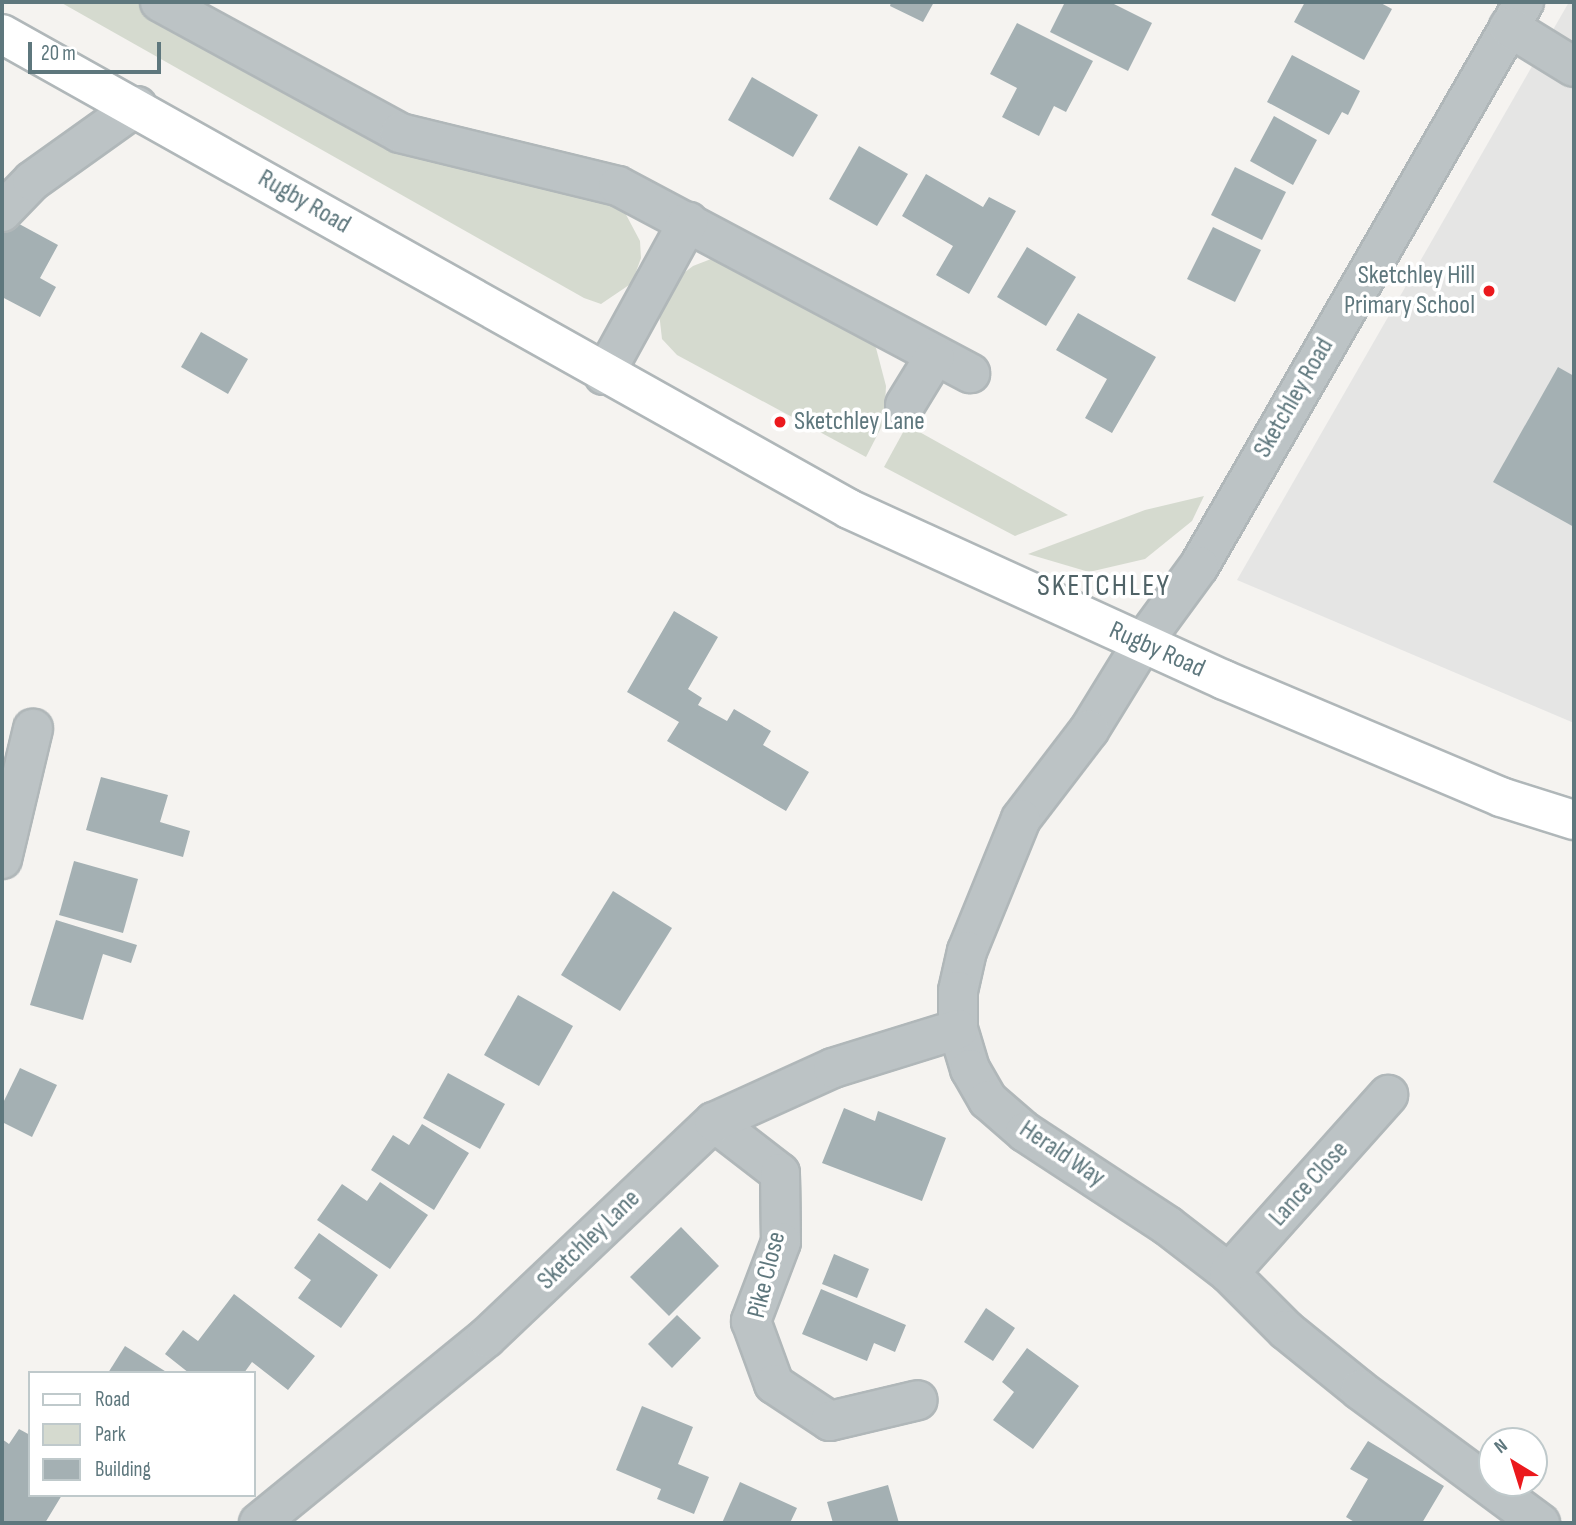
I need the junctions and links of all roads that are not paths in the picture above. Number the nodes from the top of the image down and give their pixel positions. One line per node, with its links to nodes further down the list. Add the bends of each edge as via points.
1 (160, 2): 7 (street, via 400,134 618,186)
2 (1517, 14): 4 (street); 12 (street, Sketchley Road, via 1199,566)
3 (2, 34): 5 (main road, Rugby Road)
4 (1574, 68)
5 (138, 106): 6 (street, via 32,181); 10 (main road, Rugby Road)
6 (2, 212)
7 (688, 222): 8 (street); 10 (street)
8 (935, 356): 9 (street); 11 (street)
9 (970, 373)
10 (604, 374): 12 (main road, Rugby Road, via 849,509)
11 (905, 405)
12 (1142, 644): 14 (main road, Rugby Road, via 1501,797); 16 (street, Herald Way, via 1089,730 1021,819 999,865 967,951 958,991)
13 (33, 729): 15 (street)
14 (1574, 820)
15 (2, 859)
16 (958, 1030): 18 (street, Sketchley Lane, via 832,1068); 19 (street, Herald Way, via 970,1069 988,1100 1025,1132 1126,1196)
17 (1388, 1095): 19 (street, Lance Close)
18 (713, 1122): 20 (street, Pike Close, via 780,1173 782,1242 751,1321 774,1384 830,1420); 22 (street, Sketchley Lane, via 486,1338)
19 (1229, 1273): 21 (street, Herald Way, via 1286,1330)
20 (918, 1401)
21 (1535, 1522)
22 (259, 1523)

